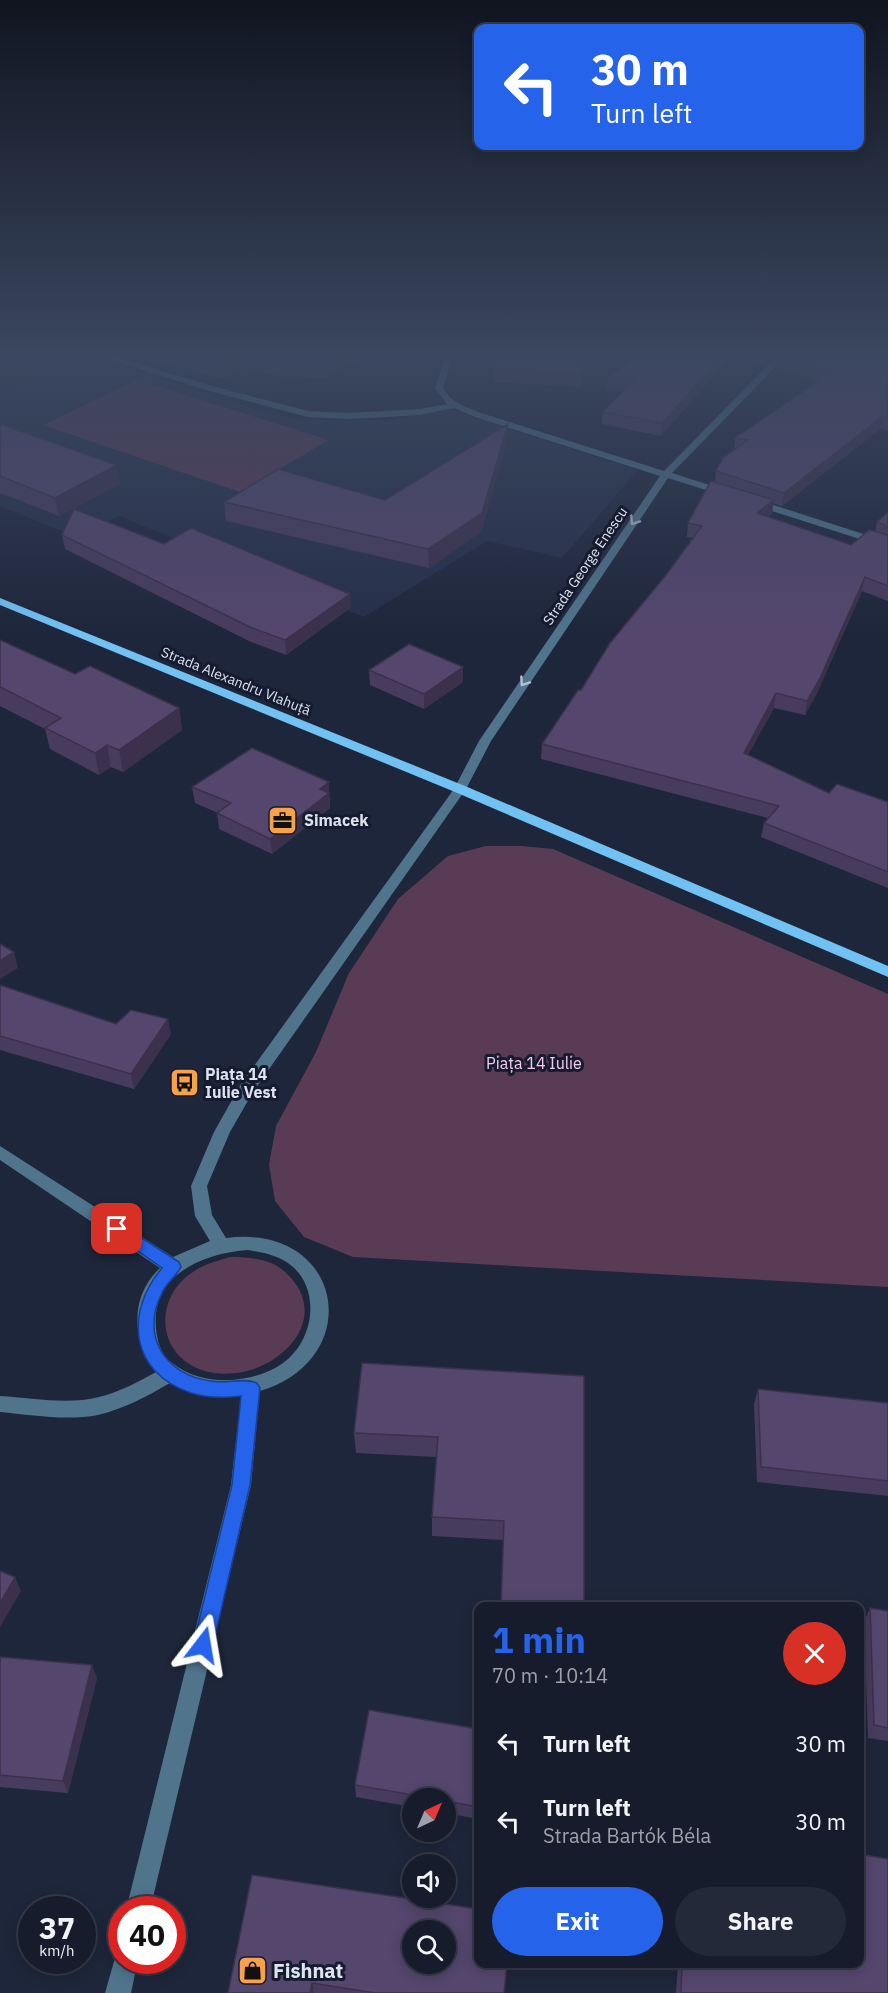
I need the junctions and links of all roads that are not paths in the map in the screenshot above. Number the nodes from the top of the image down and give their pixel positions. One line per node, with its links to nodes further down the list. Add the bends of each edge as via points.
1 (577, 446): 3 (street)
2 (694, 446): 3 (street, Strada George Enescu)
3 (666, 474): 4 (street); 8 (street, Strada George Enescu, one-way to 8, via 485,741)
4 (733, 496)
5 (744, 499): 6 (street)
6 (888, 545)
7 (0, 601): 8 (main road, Strada Alexandru Vlahuță)
8 (460, 789): 9 (main road); 11 (street, via 247,1088 222,1132 198,1186 204,1216)
9 (888, 972)
10 (0, 1152): 12 (street)
11 (221, 1244): 12 (street, via 195,1253); 14 (street, via 272,1247 294,1258 311,1274 320,1295 321,1317 314,1340 299,1360 277,1377)
12 (173, 1267): 13 (street, via 156,1287 147,1309 145,1333 153,1355)
13 (170, 1374): 14 (street, via 194,1386 221,1390); 15 (street, via 135,1393 96,1406)
14 (251, 1388): 16 (street, via 241,1485)
15 (0, 1404)
16 (141, 1896)
17 (123, 1974): 18 (street)
18 (118, 1993)

